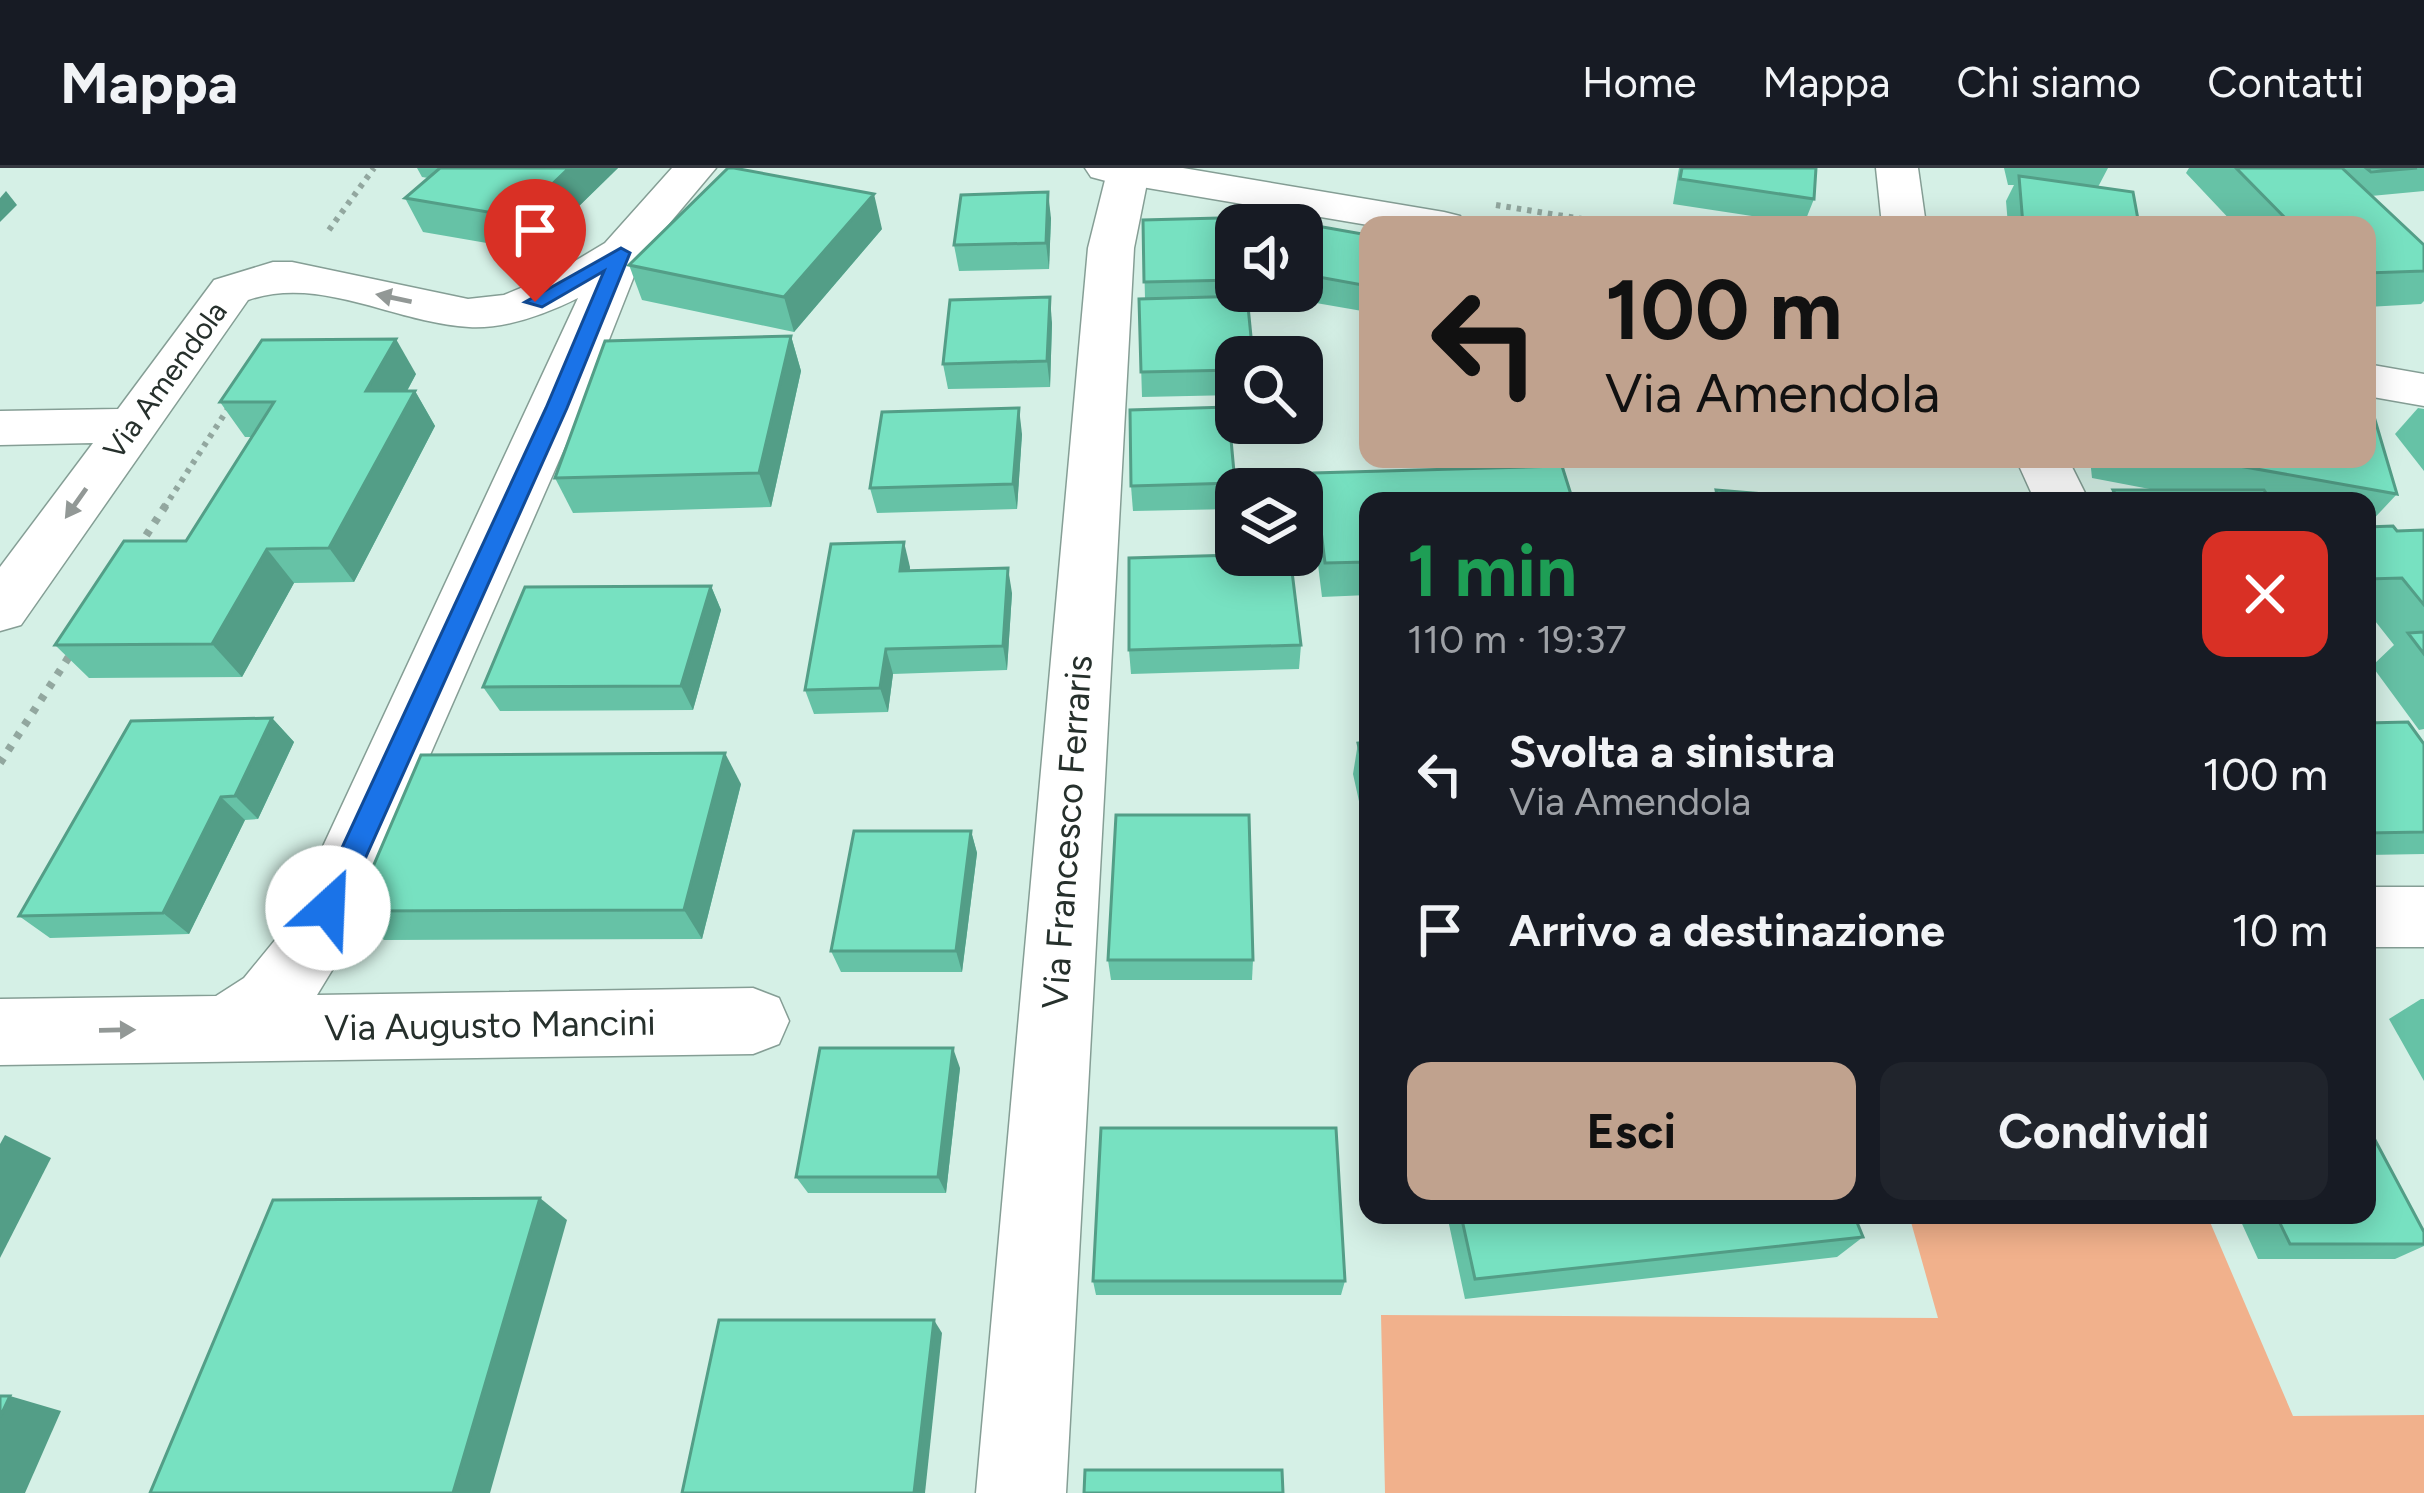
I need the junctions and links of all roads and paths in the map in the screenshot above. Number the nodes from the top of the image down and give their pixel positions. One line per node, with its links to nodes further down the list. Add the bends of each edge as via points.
1 (374, 168): 7 (path)
2 (695, 168): 8 (street, Via Augusto Mancini)
3 (1897, 168): 6 (street)
4 (1120, 169): 5 (street); 25 (street, Via Francesco Ferraris)
5 (1392, 216)
6 (1903, 216)
7 (326, 237)
8 (621, 253): 9 (street, Via Amendola, via 535,302); 13 (street, Via Augusto Mancini)
9 (469, 313): 13 (street, Via Amendola, via 544,350 556,368); 14 (street, Via Amendola, one-way to 14, via 292,277 247,282 221,299)
10 (2376, 382): 12 (street)
11 (241, 389): 16 (path)
12 (2424, 390)
13 (556, 408): 23 (street, Via Augusto Mancini, via 310,949 269,1001)
14 (131, 425): 15 (street); 17 (street, Via Amendola, one-way to 17)
15 (0, 428)
16 (126, 567)
17 (0, 610)
18 (76, 645): 19 (path)
19 (0, 763)
20 (2376, 917): 21 (street)
21 (2424, 917)
22 (753, 1021): 23 (street, Via Augusto Mancini)
23 (227, 1029): 24 (street, Via Augusto Mancini, one-way to 23)
24 (0, 1032)
25 (1021, 1493)

